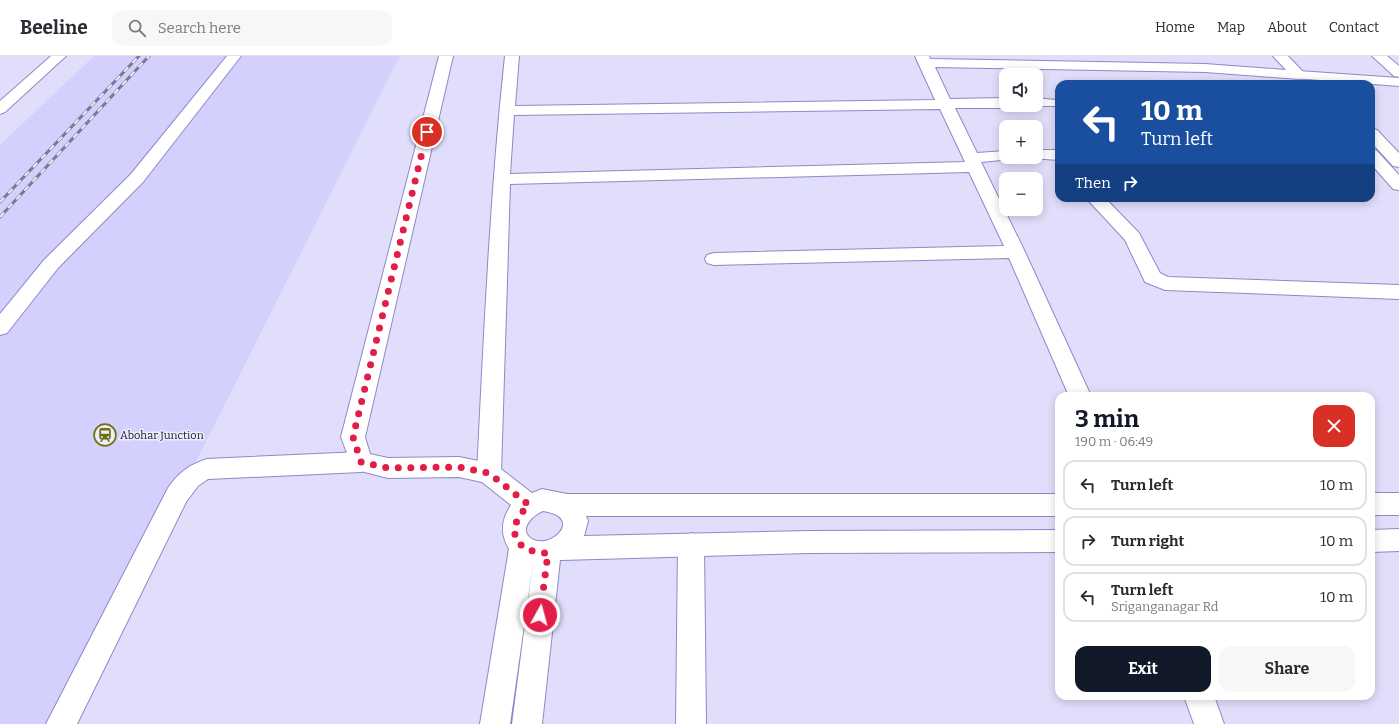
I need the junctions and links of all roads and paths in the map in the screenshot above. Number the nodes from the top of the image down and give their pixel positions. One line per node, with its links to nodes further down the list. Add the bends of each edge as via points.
1 (59, 56): 15 (street)
2 (234, 56): 30 (street, via 137,178 51,264)
3 (446, 56): 32 (street, via 353,437)
4 (512, 56): 16 (street)
5 (1280, 56): 10 (street)
6 (1379, 56): 9 (street)
7 (923, 59): 8 (street); 13 (street)
8 (1201, 62): 10 (street)
9 (1399, 73)
10 (1312, 80)
11 (1375, 81): 12 (street)
12 (1399, 82)
13 (945, 103): 14 (street); 16 (street); 23 (street)
14 (999, 103)
15 (0, 109)
16 (506, 111): 24 (street)
17 (1375, 137): 21 (street)
18 (1055, 155): 19 (street)
19 (1043, 156)
20 (999, 157): 23 (street)
21 (1397, 157)
22 (1375, 158): 25 (street)
23 (972, 162): 24 (street); 27 (street)
24 (502, 179): 33 (street)
25 (1399, 185)
26 (1099, 202): 29 (street, via 1133,237 1152,277 1165,283)
27 (1016, 252): 28 (street); 31 (street)
28 (714, 259)
29 (1399, 292)
30 (0, 328)
31 (1078, 392)
32 (361, 462): 33 (street, via 388,468 459,467); 45 (street, via 207,469 195,472 177,495)
33 (489, 473): 36 (street)
34 (1375, 504): 35 (street)
35 (1399, 504)
36 (529, 505): 37 (street, via 542,500 556,500); 43 (street, via 519,514 514,526 515,538)
37 (567, 505): 38 (street); 43 (street, via 574,514 576,526 571,538)
38 (1055, 505)
39 (1375, 540): 40 (street)
40 (1399, 540)
41 (1055, 541): 42 (street)
42 (691, 545): 43 (street); 48 (street)
43 (544, 550): 46 (street); 47 (street)
44 (1200, 700): 49 (street)
45 (61, 724)
46 (495, 724)
47 (527, 724)
48 (691, 724)
49 (1209, 724)

